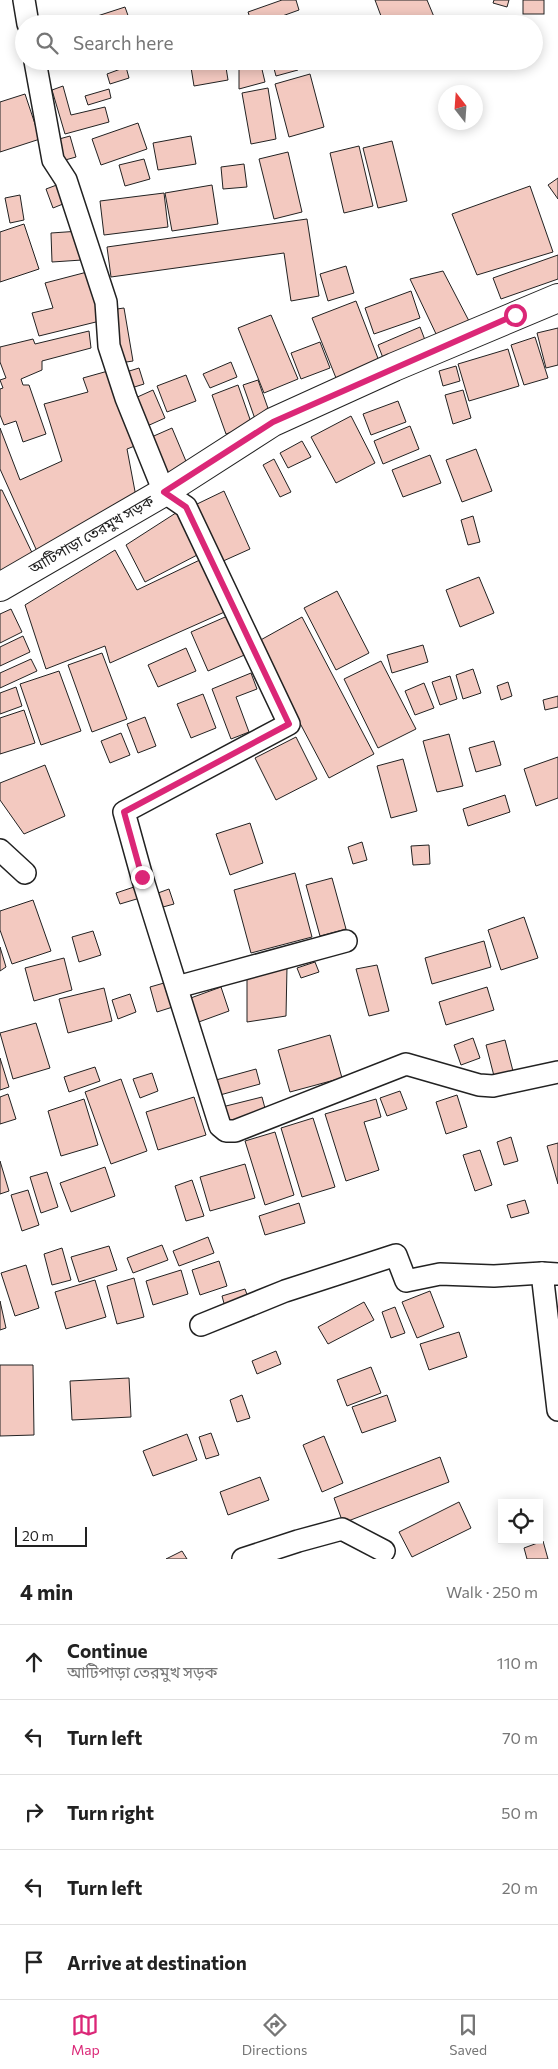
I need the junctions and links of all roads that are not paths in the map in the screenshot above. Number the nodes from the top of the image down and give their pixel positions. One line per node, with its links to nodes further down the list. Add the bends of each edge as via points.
1 (24, 0): 2 (street)
2 (26, 15)
3 (37, 70): 5 (street, via 53,160 66,180 106,302 109,346)
4 (558, 298): 5 (main road, আটিপাড়া তেরমুখ সড়ক, via 273,422)
5 (164, 492): 6 (main road, আটিপাড়া তেরমুখ সড়ক); 10 (street, via 186,507 289,724 124,812)
6 (0, 587)
7 (0, 850): 8 (street)
8 (25, 873)
9 (346, 941): 10 (street)
10 (177, 987): 11 (street, via 220,1126 226,1131 235,1131 406,1064 492,1086)
11 (558, 1072)
12 (550, 1274): 13 (street, via 440,1274 406,1281 396,1255 285,1291); 14 (street)
13 (201, 1326)
14 (558, 1410)
15 (384, 1551): 16 (street, via 342,1529)
16 (243, 1559)

